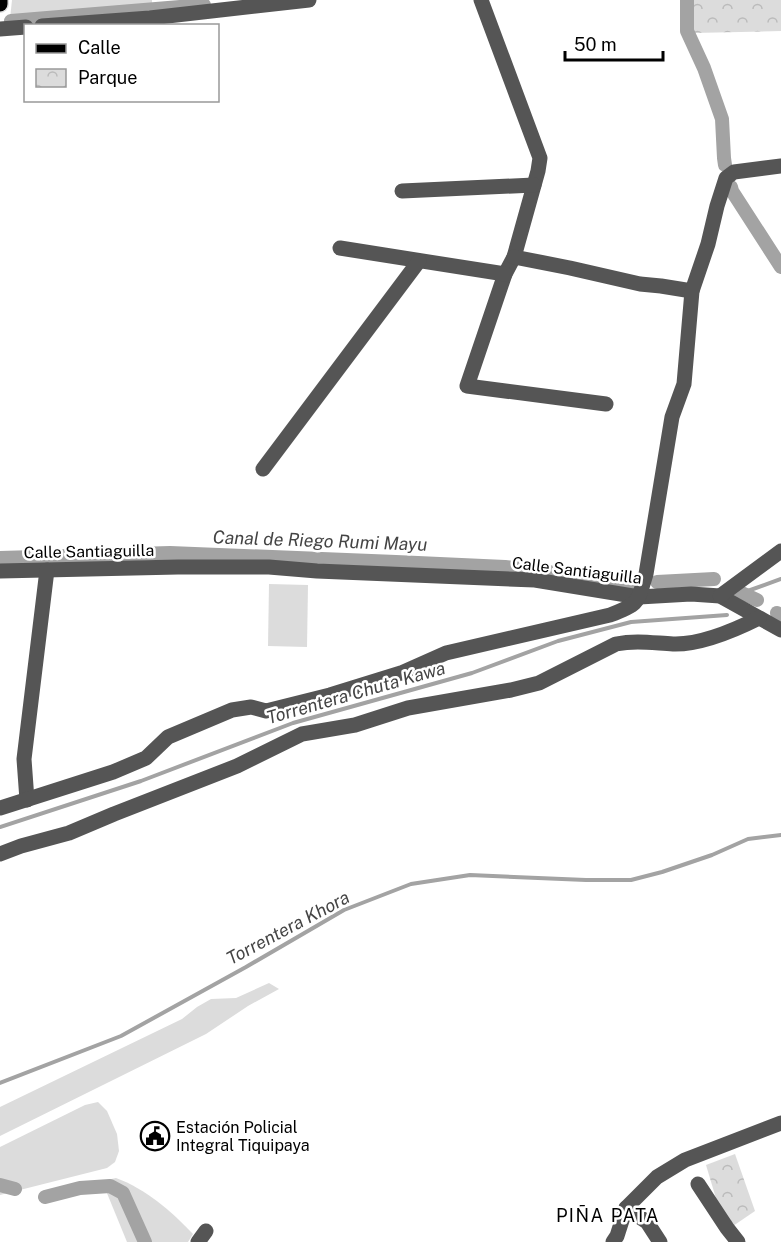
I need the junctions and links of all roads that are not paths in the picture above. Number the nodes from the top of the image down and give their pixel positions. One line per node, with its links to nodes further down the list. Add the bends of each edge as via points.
1 (309, 0): 3 (street)
2 (481, 0): 7 (street, via 540,158)
3 (69, 24)
4 (24, 27): 5 (street)
5 (0, 29)
6 (781, 166): 13 (street, via 734,172 726,178)
7 (534, 185): 8 (street); 10 (street)
8 (402, 191)
9 (340, 248): 11 (street)
10 (514, 257): 12 (street); 13 (street)
11 (419, 261): 12 (street); 15 (street)
12 (505, 274): 14 (street, via 467,386)
13 (692, 291): 19 (street, via 684,384 672,417)
14 (606, 404)
15 (263, 469)
16 (781, 551): 20 (street)
17 (47, 570): 18 (street, Calle Santiaguilla); 19 (street, Calle Santiaguilla, via 269,567 535,580); 23 (street, via 24,759)
18 (0, 571)
19 (639, 597): 20 (street, Calle Santiaguilla, via 691,594); 23 (street, via 632,607 610,615 446,653 401,673 330,695 266,711 251,707 232,710 168,737 146,758)
20 (727, 600): 21 (street, Calle Santiaguilla)
21 (757, 616): 22 (street, Calle Santiaguilla); 25 (street, via 739,628 711,638 676,644 616,644 539,683 408,708 354,725 302,734 237,766 69,833)
22 (781, 630)
23 (27, 800): 24 (street)
24 (0, 808)
25 (0, 854)
26 (781, 1123): 28 (street, via 685,1160 657,1177)
27 (698, 1184): 31 (street)
28 (626, 1208): 29 (street); 30 (street, via 647,1222)
29 (613, 1242)
30 (660, 1242)
31 (738, 1242)

